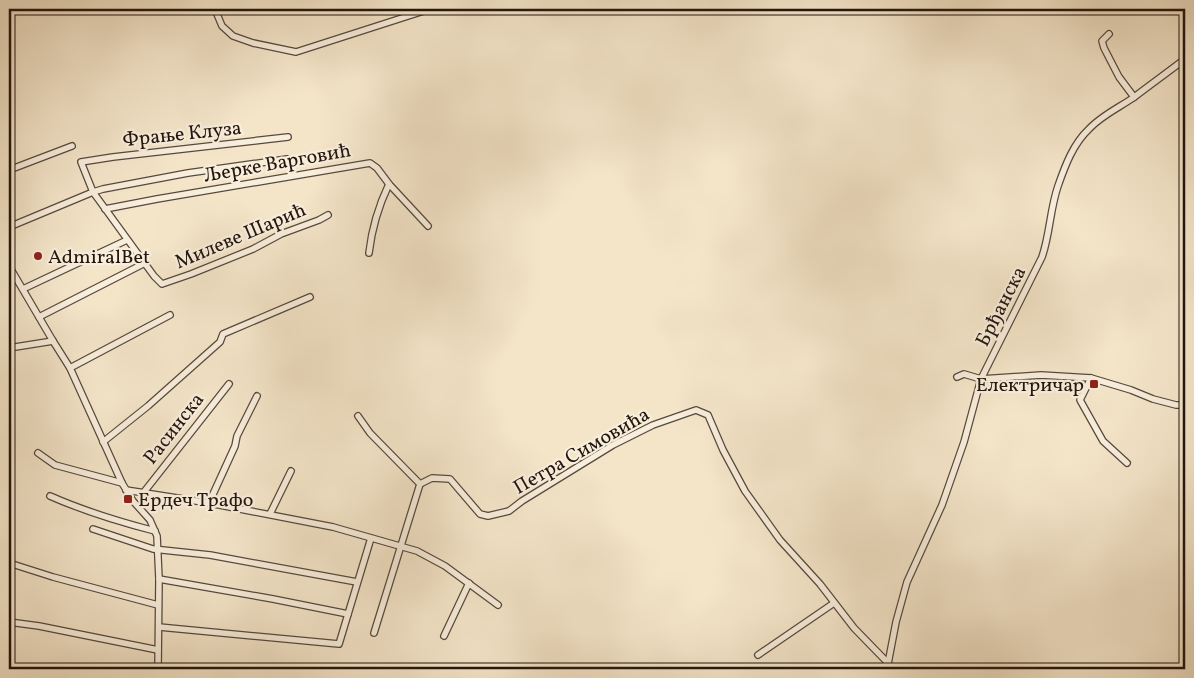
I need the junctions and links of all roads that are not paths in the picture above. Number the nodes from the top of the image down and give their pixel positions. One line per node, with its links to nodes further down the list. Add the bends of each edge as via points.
1 (216, 9): 2 (street, via 222,26 233,36 296,52)
2 (430, 9)
3 (1109, 34): 5 (street, via 1102,41 1104,48)
4 (1185, 59): 5 (street, Брђанска)
5 (1134, 97): 30 (street, Брђанска, via 1088,129 1075,147 1058,187 1042,257)
6 (288, 137): 9 (street, Фрање Клуза)
7 (72, 146): 10 (street)
8 (287, 159): 12 (street, via 188,173)
9 (81, 162): 12 (street, Милеве Шарић)
10 (9, 170)
11 (389, 184): 13 (street, Љерке Варговић, via 370,163); 15 (street, Љерке Варговић); 18 (street, via 371,231)
12 (92, 192): 13 (street, Милеве Шарић); 16 (street)
13 (105, 209): 17 (street, Милеве Шарић)
14 (328, 215): 19 (street, Милеве Шарић, via 253,249 162,284)
15 (428, 226)
16 (9, 227)
17 (127, 240): 19 (street, Милеве Шарић); 21 (street)
18 (369, 252)
19 (145, 263): 24 (street)
20 (9, 266): 21 (street)
21 (23, 289): 24 (street)
22 (310, 297): 35 (street, via 223,334 220,342)
23 (170, 315): 27 (street)
24 (39, 317): 25 (street)
25 (53, 341): 26 (street); 27 (street)
26 (9, 348)
27 (70, 368): 35 (street)
28 (957, 377): 30 (street, via 964,374)
29 (1091, 378): 30 (street, via 1040,375); 33 (street, via 1176,406); 37 (street, via 1080,400 1103,441)
30 (981, 379): 65 (street, Брђанска, via 942,505 907,582)
31 (229, 384): 42 (street, Расинска)
32 (257, 396): 44 (street)
33 (1185, 405)
34 (358, 416): 40 (street, via 370,433)
35 (103, 442): 39 (street)
36 (38, 453): 39 (street, via 55,465)
37 (1127, 462)
38 (291, 471): 45 (street)
39 (122, 483): 41 (street)
40 (420, 484): 49 (street); 55 (street, Петра Симовића, via 432,478 450,479 480,514 488,516 509,511 613,445 653,425 696,410 708,415 745,490 775,533)
41 (126, 490): 42 (street); 47 (street)
42 (144, 492): 44 (street)
43 (50, 496): 47 (street)
44 (209, 503): 45 (street)
45 (270, 514): 48 (street)
46 (93, 529): 50 (street)
47 (155, 531): 50 (street)
48 (371, 538): 49 (street); 53 (street)
49 (401, 547): 54 (street, via 417,551); 61 (street)
50 (158, 549): 52 (street); 53 (street, via 210,555)
51 (9, 563): 56 (street)
52 (159, 579): 56 (street); 58 (street)
53 (357, 582): 58 (street)
54 (469, 583): 57 (street); 62 (street)
55 (834, 603): 64 (street); 65 (street, Петра Симовића)
56 (158, 605): 60 (street)
57 (498, 606)
58 (348, 614): 60 (street, via 339,644)
59 (9, 622): 63 (street)
60 (159, 627): 63 (street)
61 (374, 633)
62 (444, 636)
63 (158, 650): 68 (street)
64 (758, 655)
65 (887, 666)
66 (30, 668): 67 (street)
67 (38, 669)
68 (158, 669)

